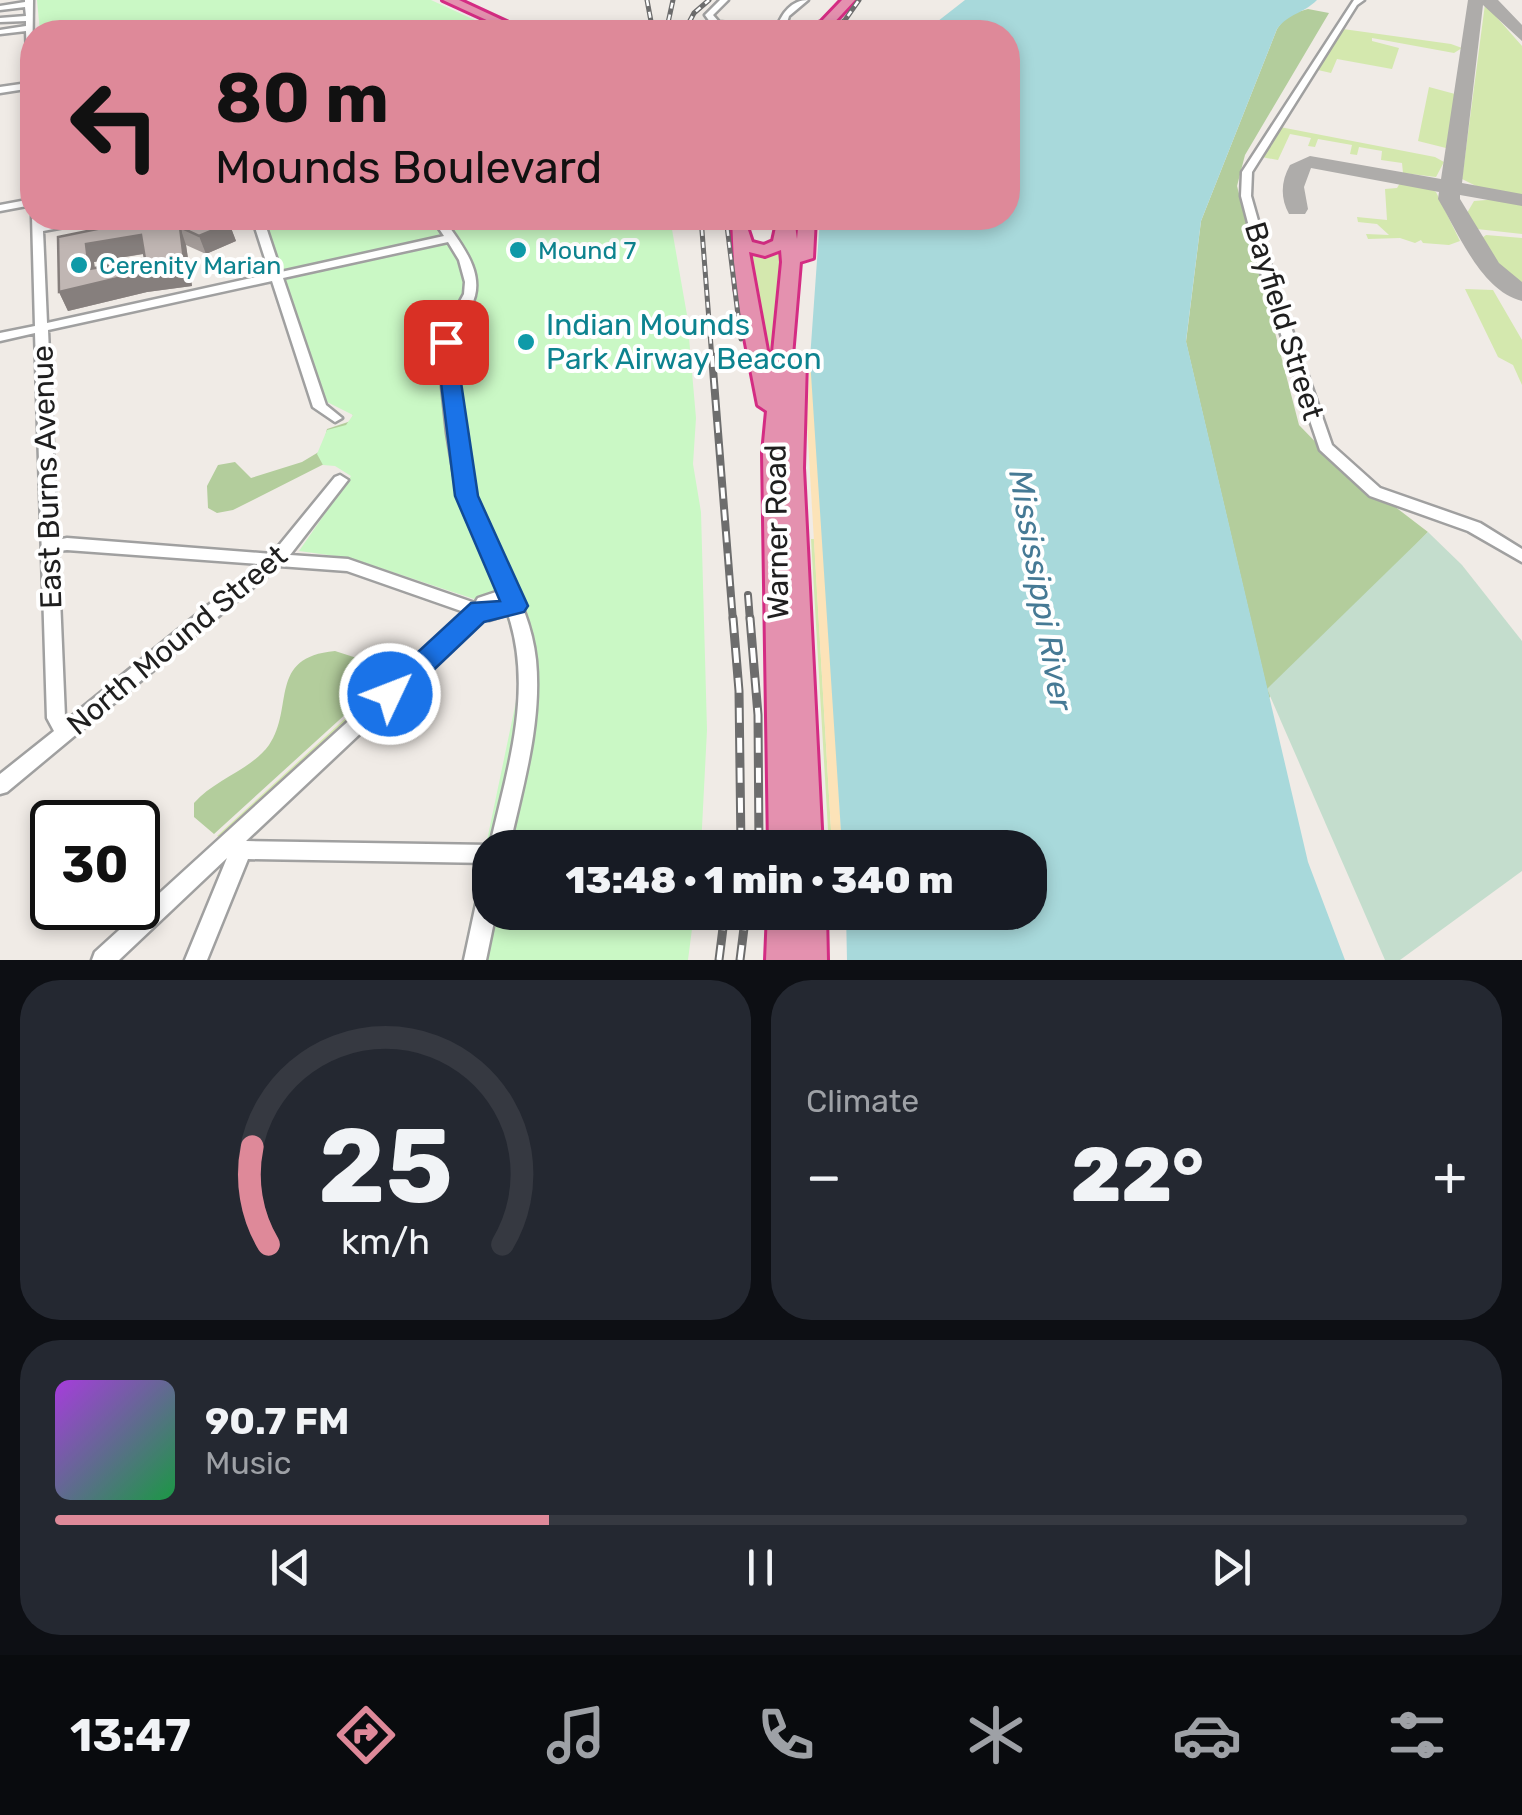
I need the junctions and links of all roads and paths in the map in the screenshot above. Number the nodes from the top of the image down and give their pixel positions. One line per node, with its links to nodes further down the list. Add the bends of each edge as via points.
1 (436, 0): 9 (highway)
2 (449, 0): 10 (highway)
3 (724, 0): 11 (street)
4 (804, 0): 12 (street)
5 (849, 0): 13 (highway)
6 (1360, 0): 30 (street, Bayfield Street, via 1247,172 1246,196 1270,284 1318,435 1339,462 1375,492 1474,526)
7 (29, 2): 8 (street)
8 (0, 8)
9 (485, 20)
10 (488, 20)
11 (711, 20)
12 (786, 20)
13 (830, 20)
14 (37, 230): 24 (street, East Burns Avenue)
15 (261, 230): 23 (street)
16 (445, 230): 22 (street)
17 (739, 230): 27 (highway)
18 (741, 230): 19 (highway, via 744,245 765,252 781,244)
19 (783, 230)
20 (786, 230): 27 (highway, Warner Road, via 790,262)
21 (804, 230): 38 (highway, Warner Road, via 792,468)
22 (450, 238): 23 (street); 32 (street, via 472,281 444,349 464,480)
23 (277, 277): 24 (street); 26 (street, via 320,407)
24 (41, 329): 25 (street); 29 (street, East Burns Avenue)
25 (0, 337)
26 (335, 418)
27 (774, 454): 37 (highway, Warner Road)
28 (340, 480): 31 (street, North Mound Street)
29 (50, 547): 31 (street); 34 (street, East Burns Avenue, via 56,718)
30 (1522, 556)
31 (277, 559): 33 (street, via 357,566); 34 (street, North Mound Street)
32 (512, 600): 33 (street, via 489,614); 36 (street, via 527,656 528,703)
33 (480, 610): 39 (street)
34 (66, 733): 35 (street, North Mound Street)
35 (0, 786)
36 (503, 830)
37 (784, 830)
38 (806, 830)
39 (236, 846): 40 (street); 44 (street); 45 (street)
40 (472, 853)
41 (481, 930): 46 (street)
42 (784, 930): 47 (highway)
43 (810, 930): 48 (highway)
44 (104, 960)
45 (196, 960)
46 (475, 960)
47 (784, 960)
48 (810, 960)

